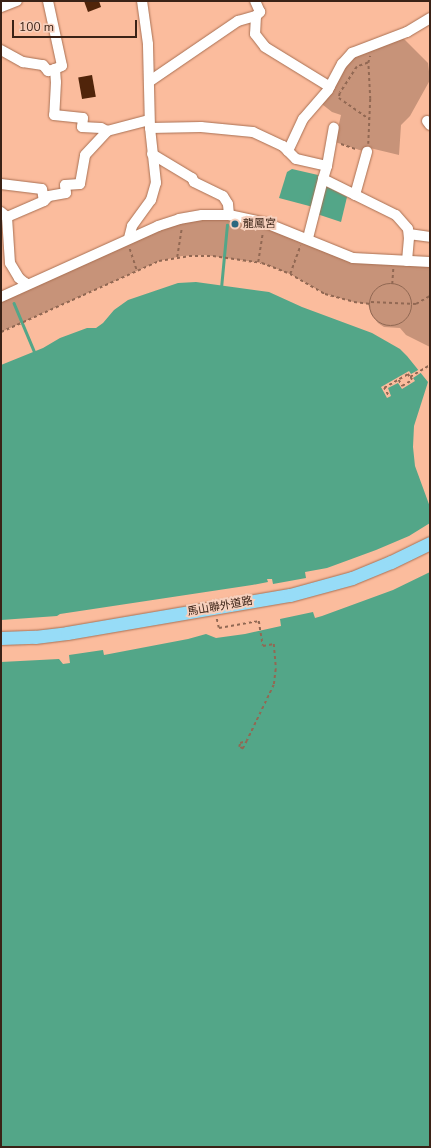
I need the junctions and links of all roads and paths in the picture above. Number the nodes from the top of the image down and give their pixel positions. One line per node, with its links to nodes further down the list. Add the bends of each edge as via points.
1 (17, 1): 5 (street)
2 (48, 1): 11 (street, via 62,66)
3 (142, 1): 12 (street)
4 (255, 1): 6 (street, via 260,12)
5 (1, 7)
6 (256, 16): 12 (street, via 238,21); 13 (street, via 255,34 265,47)
7 (430, 18): 8 (street, via 407,32)
8 (376, 43): 10 (path); 13 (street, via 352,53 342,64)
9 (1, 50): 11 (street, via 23,62 43,65 48,71)
10 (368, 63): 14 (path); 14 (path, via 357,67 340,93 340,98)
11 (55, 69): 17 (street, via 54,115 83,118 82,127 101,128)
12 (150, 81): 15 (street)
13 (330, 87): 19 (street, via 303,119)
14 (369, 120): 20 (path)
15 (150, 124): 17 (street); 19 (street, via 253,132 283,146); 21 (street)
16 (334, 128): 22 (street)
17 (107, 131): 26 (street, via 85,155 80,184 65,185 66,193 49,196)
18 (335, 142): 20 (path)
19 (288, 151): 22 (street, via 298,160)
20 (367, 152): 25 (street)
21 (152, 154): 28 (street, via 192,178 194,182 223,196 228,204); 33 (street, via 157,177 155,189 149,203 132,226)
22 (327, 166): 23 (street)
23 (323, 179): 25 (street); 34 (street)
24 (1, 184): 26 (street, via 42,189)
25 (355, 195): 31 (street, via 391,211 406,225)
26 (44, 201): 27 (street)
27 (4, 214): 35 (street)
28 (229, 215): 33 (street, via 202,215 180,219); 34 (street, via 271,224)
29 (179, 225): 36 (path, via 183,224)
30 (264, 229): 38 (path)
31 (409, 234): 32 (street); 37 (street)
32 (430, 237)
33 (129, 241): 41 (path); 43 (street)
34 (305, 241): 37 (street, via 353,258); 42 (path)
35 (5, 247): 43 (street, via 19,278)
36 (178, 257): 38 (path, via 213,256); 41 (path)
37 (407, 261): 39 (street)
38 (258, 262): 42 (path)
39 (430, 262)
40 (389, 266): 44 (path, via 393,266)
41 (137, 270): 49 (path)
42 (290, 274): 47 (path, via 325,294 354,302)
43 (28, 284): 46 (street)
44 (392, 284): 47 (path, via 378,288); 48 (path, via 404,288)
45 (430, 296): 48 (path)
46 (1, 297)
47 (371, 303): 48 (path); 48 (path, via 372,313 376,319 395,326 407,319)
48 (412, 304)
49 (1, 332)
50 (430, 365): 51 (path)
51 (410, 377): 52 (path, via 408,374); 52 (path, via 412,380 402,386)
52 (399, 380): 53 (path, via 384,388)
53 (388, 395)
54 (430, 543): 57 (main road, 馬山聯外道路, via 352,578 290,595 74,632)
55 (217, 613): 56 (path, via 219,628 259,621 263,646 274,644 276,669 274,685 247,741 272,693 276,677 274,644 263,646)
56 (260, 624)
57 (1, 638)

